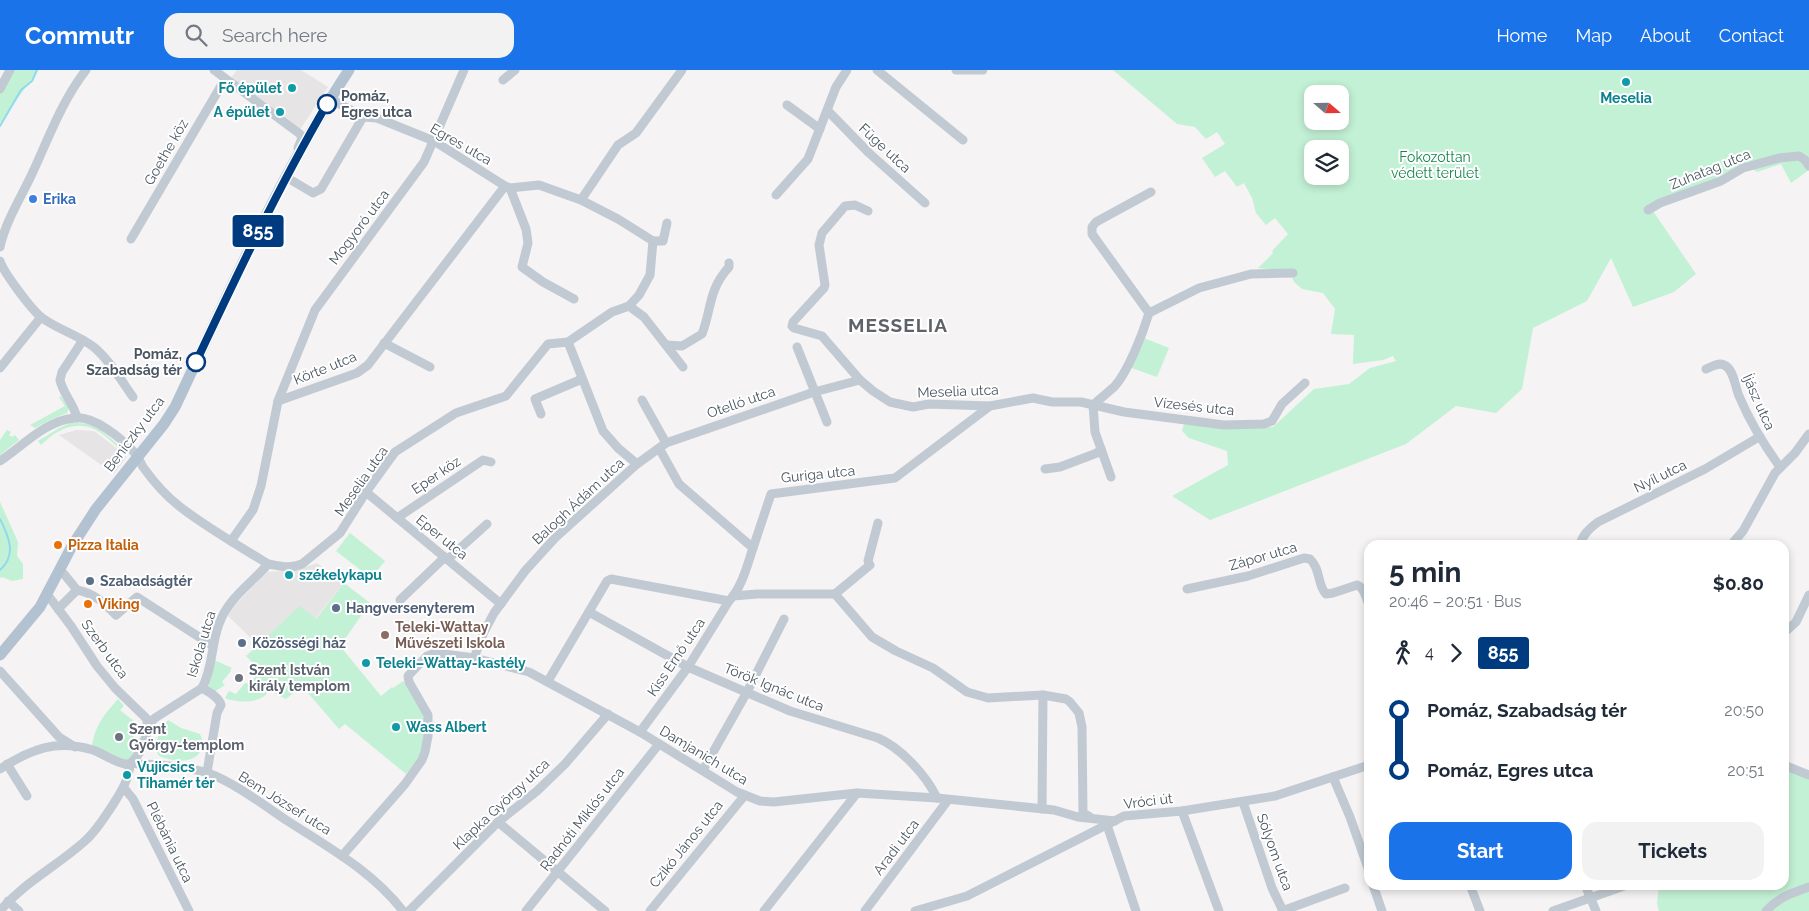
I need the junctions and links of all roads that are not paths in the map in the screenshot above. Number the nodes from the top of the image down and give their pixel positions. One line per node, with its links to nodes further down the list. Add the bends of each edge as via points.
1 (10, 70): 14 (street)
2 (86, 70): 34 (street, via 62,104)
3 (214, 70): 12 (street)
4 (350, 70): 15 (main road, Beniczky utca)
5 (464, 70): 21 (street, Mogyoró utca)
6 (515, 70): 13 (street)
7 (682, 70): 27 (street, via 636,133 618,145)
8 (847, 70): 17 (street, via 836,87)
9 (877, 70): 20 (street)
10 (956, 70): 11 (street)
11 (983, 70)
12 (225, 80): 23 (street, via 301,136 302,141); 32 (street, Goethe köz)
13 (503, 80)
14 (0, 89)
15 (331, 98): 18 (street, Egres utca); 23 (main road, Beniczky utca)
16 (787, 105): 19 (street)
17 (828, 111): 19 (street); 28 (street, Füge utca)
18 (363, 118): 21 (street, Egres utca, via 377,118); 23 (street, via 321,189 313,193)
19 (820, 129): 26 (street, via 808,159)
20 (963, 140)
21 (434, 141): 24 (street, Egres utca); 57 (street, Mogyoró utca, via 424,162 315,310)
22 (1809, 166): 29 (street, Zuhatag utca, via 1799,156 1779,158 1743,168 1721,182)
23 (286, 177): 67 (main road, Beniczky utca, via 175,407)
24 (508, 187): 27 (street, via 539,185); 38 (street, via 526,230 528,243 522,267); 44 (street, Körte utca)
25 (1151, 192): 40 (street, via 1092,227 1092,234)
26 (776, 195)
27 (581, 200): 33 (street, via 618,218)
28 (925, 203)
29 (1648, 210)
30 (868, 211): 52 (street, Meselia utca, via 855,205 846,206 822,234 819,245 825,285 792,326 822,336)
31 (667, 223): 33 (street, via 663,241)
32 (131, 239)
33 (653, 241): 39 (street, via 650,274)
34 (0, 247)
35 (0, 261): 41 (street, via 4,272)
36 (728, 263): 45 (street, via 729,267 714,287 702,334 682,346)
37 (1293, 273): 40 (street, via 1251,274 1199,288)
38 (574, 300)
39 (629, 306): 43 (street, Meselia utca, via 612,312); 45 (street, via 644,317)
40 (1149, 313): 58 (street, via 1120,378)
41 (41, 317): 42 (street); 49 (street)
42 (83, 340): 55 (street, via 108,361); 61 (street, via 60,380)
43 (568, 342): 51 (street); 74 (street, Meselia utca, via 548,344 506,396 456,414 395,452)
44 (384, 343): 47 (street); 57 (street, Körte utca, via 368,366 357,373)
45 (666, 345): 48 (street)
46 (797, 347): 54 (street)
47 (430, 367)
48 (683, 367)
49 (0, 368)
50 (1706, 369): 64 (street, Íjász utca, via 1718,364 1730,370 1738,395)
51 (582, 379): 60 (street, via 535,399); 70 (street, via 603,431)
52 (860, 380): 54 (street, Otelló utca); 59 (street, Meselia utca, via 890,402 913,407 929,404)
53 (1305, 383): 58 (street, Vízesés utca, via 1282,404 1272,420 1264,424 1224,425)
54 (814, 392): 62 (street); 65 (street, Otelló utca)
55 (133, 397)
56 (642, 400): 65 (street)
57 (278, 401): 80 (street, via 261,486 252,510)
58 (1093, 405): 59 (street, Meselia utca, via 1033,398); 66 (street, via 1095,432)
59 (990, 406): 81 (street, Guriga utca, via 895,478 772,493)
60 (541, 414)
61 (77, 418): 67 (street, via 98,424); 68 (street, via 65,419 46,428)
62 (827, 422)
63 (1809, 434): 71 (street)
64 (1759, 437): 71 (street, Íjász utca); 78 (street, Nyíl utca, via 1705,469 1598,522 1588,529)
65 (663, 446): 70 (street, Otelló utca); 81 (street, via 680,484)
66 (1101, 449): 72 (street, via 1060,467); 73 (street)
67 (137, 456): 80 (street, via 173,500); 84 (main road, Beniczky utca, via 96,509)
68 (0, 461)
69 (491, 462): 75 (street, Eper köz, via 483,460)
70 (637, 464): 93 (street, Balogh Ádám utca, via 555,538)
71 (1780, 468): 79 (street)
72 (1045, 469)
73 (1111, 477)
74 (366, 492): 75 (street, Eper utca); 83 (street, Meselia utca, via 340,533 302,564 288,567)
75 (397, 518): 82 (street, Eper utca)
76 (878, 523): 88 (street, via 868,561 870,565)
77 (487, 524): 82 (street)
78 (1581, 540)
79 (1735, 540)
80 (231, 541): 83 (street)
81 (753, 548): 91 (street, Kiss Ernő utca, via 744,575)
82 (447, 558): 92 (street); 93 (street, Eper utca)
83 (268, 564): 98 (street, Iskola utca, via 228,605 218,624)
84 (59, 572): 85 (street); 90 (main road, Beniczky utca)
85 (77, 590): 94 (street); 98 (street, via 94,595 116,615 137,597)
86 (1187, 590): 87 (street, Zápor utca, via 1310,558 1315,563 1326,594 1357,586)
87 (1364, 592)
88 (835, 594): 91 (street, via 757,594); 106 (street, via 872,637 933,668 967,692 988,698)
89 (1809, 595): 97 (street, via 1796,622)
90 (46, 596): 94 (street, Szerb utca); 99 (main road, Beniczky utca, via 26,626)
91 (731, 598): 95 (street, via 612,579 607,581); 101 (street, Kiss Ernő utca)
92 (400, 600)
93 (501, 604): 100 (street, Balogh Ádám utca, via 488,622)
94 (58, 609): 108 (street, Szerb utca, via 97,666 115,688 142,712)
95 (589, 612): 101 (street, Török Ignác utca); 103 (street)
96 (784, 619): 105 (street)
97 (1789, 628)
98 (214, 646): 104 (street, Iskola utca)
99 (0, 654)
100 (474, 658): 103 (street, Damjanich utca, via 529,672); 135 (street, Damjanich utca, via 433,653 408,676 428,715 428,740 422,760)
101 (688, 667): 105 (street, Török Ignác utca); 109 (street, Kiss Ernő utca)
102 (0, 671): 112 (street, via 59,737)
103 (548, 681): 107 (street, Damjanich utca)
104 (202, 688): 108 (street); 119 (street, via 221,702)
105 (747, 692): 118 (street); 126 (street, Török Ignác utca, via 790,712 891,744 932,788)
106 (1043, 694): 129 (street); 131 (street, via 1066,699 1078,713 1082,727 1083,813)
107 (608, 714): 109 (street, Damjanich utca); 132 (street, Klapka György utca, via 537,791)
108 (147, 726): 111 (street)
109 (640, 732): 110 (street, Damjanich utca)
110 (659, 744): 118 (street, Damjanich utca); 137 (street, Radnóti Miklós utca)
111 (144, 745): 113 (street, via 140,754); 115 (street)
112 (75, 747): 113 (street, via 95,751); 114 (street, via 35,749)
113 (126, 764): 115 (street, Bem József utca); 122 (street, via 130,771)
114 (4, 766): 125 (street)
115 (158, 766): 119 (street, Bem József utca)
116 (1364, 767): 121 (street, Vróci út)
117 (1789, 767): 120 (street)
118 (704, 770): 124 (street, Damjanich utca)
119 (207, 772): 135 (street, Bem József utca)
120 (1809, 775)
121 (1333, 777): 128 (street, Vróci út, via 1275,796); 136 (street)
122 (124, 788): 145 (street, via 88,838); 148 (street, Plébánia utca, via 133,799)
123 (858, 793): 124 (street, Damjanich utca, via 774,802); 126 (street, Damjanich utca); 154 (street)
124 (745, 795): 153 (street, Czikó János utca)
125 (27, 796)
126 (937, 798): 127 (street, Damjanich utca)
127 (948, 800): 129 (street, Damjanich utca); 155 (street, Aradi utca)
128 (1243, 802): 130 (street, Vróci út); 159 (street, Sólyom utca)
129 (1042, 809): 131 (street, Damjanich utca)
130 (1182, 811): 133 (street, Vróci út, via 1124,816); 158 (street)
131 (1090, 818): 133 (street, Damjanich utca); 134 (street)
132 (498, 822): 137 (street); 150 (street, Klapka György utca)
133 (1111, 823): 134 (street, Vróci út); 157 (street)
134 (1095, 831): 156 (street, Vróci út, via 966,896)
135 (342, 856): 149 (street, Bem József utca, via 374,879)
136 (1364, 857)
137 (557, 872): 151 (street, Radnóti Miklós utca); 152 (street)
138 (1809, 887): 164 (street, via 1781,897)
139 (1345, 888): 159 (street)
140 (1375, 890): 160 (street)
141 (1472, 890): 161 (street)
142 (1588, 890): 144 (street)
143 (1614, 890): 144 (street)
144 (1592, 899): 162 (street); 163 (street)
145 (8, 901): 146 (street); 147 (street)
146 (0, 911)
147 (19, 911)
148 (188, 911)
149 (402, 911)
150 (409, 911)
151 (526, 911)
152 (605, 911)
153 (650, 911)
154 (764, 911)
155 (865, 911)
156 (915, 911)
157 (1136, 911)
158 (1219, 911)
159 (1282, 911)
160 (1382, 911)
161 (1480, 911)
162 (1553, 911)
163 (1596, 911)
164 (1766, 911)

